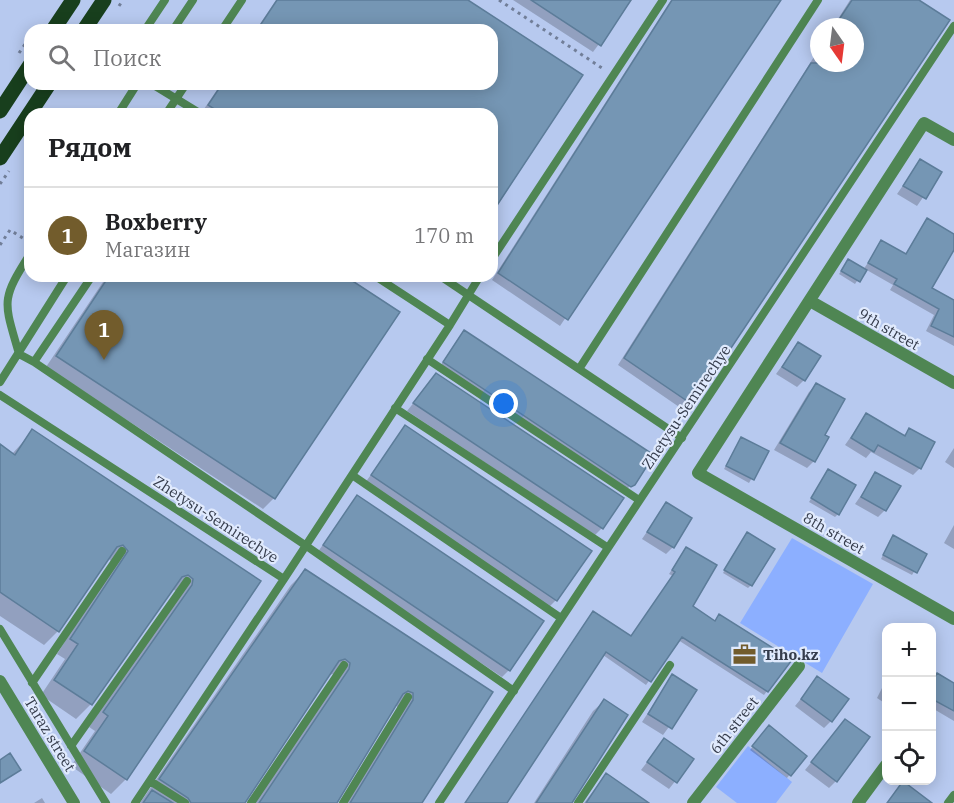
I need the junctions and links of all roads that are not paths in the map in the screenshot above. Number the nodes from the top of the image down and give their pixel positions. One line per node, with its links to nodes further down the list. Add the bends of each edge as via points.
1 (73, 0): 8 (main road)
2 (104, 0): 9 (main road)
3 (165, 0): 10 (lane)
4 (193, 0): 11 (lane)
5 (242, 0): 12 (lane)
6 (663, 0): 28 (lane)
7 (818, 0): 41 (lane)
8 (57, 24)
9 (88, 24)
10 (149, 24)
11 (177, 24)
12 (226, 24)
13 (954, 26): 46 (lane, Zhetysu-Semirechye)
14 (24, 74): 24 (main road)
15 (45, 90): 20 (main road)
16 (133, 90): 21 (lane)
17 (163, 90): 19 (lane)
18 (182, 90): 19 (lane)
19 (177, 98): 22 (lane); 23 (lane)
20 (33, 108)
21 (122, 108)
22 (170, 108)
23 (192, 108)
24 (0, 111)
25 (24, 122): 27 (main road)
26 (954, 140): 36 (street, via 924,123)
27 (0, 158)
28 (498, 250)
29 (24, 263): 38 (lane, via 8,287 6,309)
30 (63, 282): 38 (lane)
31 (88, 282): 40 (lane)
32 (384, 282): 37 (lane)
33 (449, 282): 35 (lane)
34 (476, 282): 35 (lane, Zhetysu-Semirechye)
35 (468, 295): 37 (lane, Zhetysu-Semirechye); 41 (lane)
36 (810, 301): 43 (street, 9th street); 55 (street, 8th street, via 698,472)
37 (450, 325): 39 (lane, Zhetysu-Semirechye)
38 (19, 354): 40 (lane); 42 (lane)
39 (427, 359): 45 (lane, Zhetysu-Semirechye); 48 (lane)
40 (34, 362): 49 (lane)
41 (579, 369): 46 (lane)
42 (0, 382)
43 (954, 383)
44 (0, 395): 52 (lane, Zhetysu-Semirechye)
45 (395, 408): 47 (lane, Zhetysu-Semirechye); 50 (lane)
46 (682, 438): 48 (lane, Zhetysu-Semirechye)
47 (352, 475): 49 (lane, Zhetysu-Semirechye); 54 (lane)
48 (639, 500): 50 (lane, Zhetysu-Semirechye)
49 (305, 545): 52 (lane, Zhetysu-Semirechye); 62 (lane)
50 (607, 547): 54 (lane, Zhetysu-Semirechye)
51 (122, 551): 61 (lane)
52 (284, 579): 66 (lane)
53 (187, 581): 64 (lane)
54 (561, 618): 62 (lane, Zhetysu-Semirechye)
55 (954, 619)
56 (0, 629): 61 (lane)
57 (344, 665): 72 (lane)
58 (670, 665): 75 (lane)
59 (799, 666): 76 (street, 6th street)
60 (0, 681): 68 (street, Taraz street)
61 (32, 683): 64 (lane)
62 (514, 691): 74 (lane, Zhetysu-Semirechye)
63 (408, 697): 73 (lane)
64 (70, 746): 69 (lane)
65 (882, 770): 77 (street)
66 (150, 781): 70 (lane); 71 (lane)
67 (954, 795): 78 (lane)
68 (74, 803)
69 (106, 803)
70 (135, 803)
71 (184, 803)
72 (251, 803)
73 (344, 803)
74 (439, 803)
75 (578, 803)
76 (693, 803)
77 (858, 803)
78 (948, 803)

